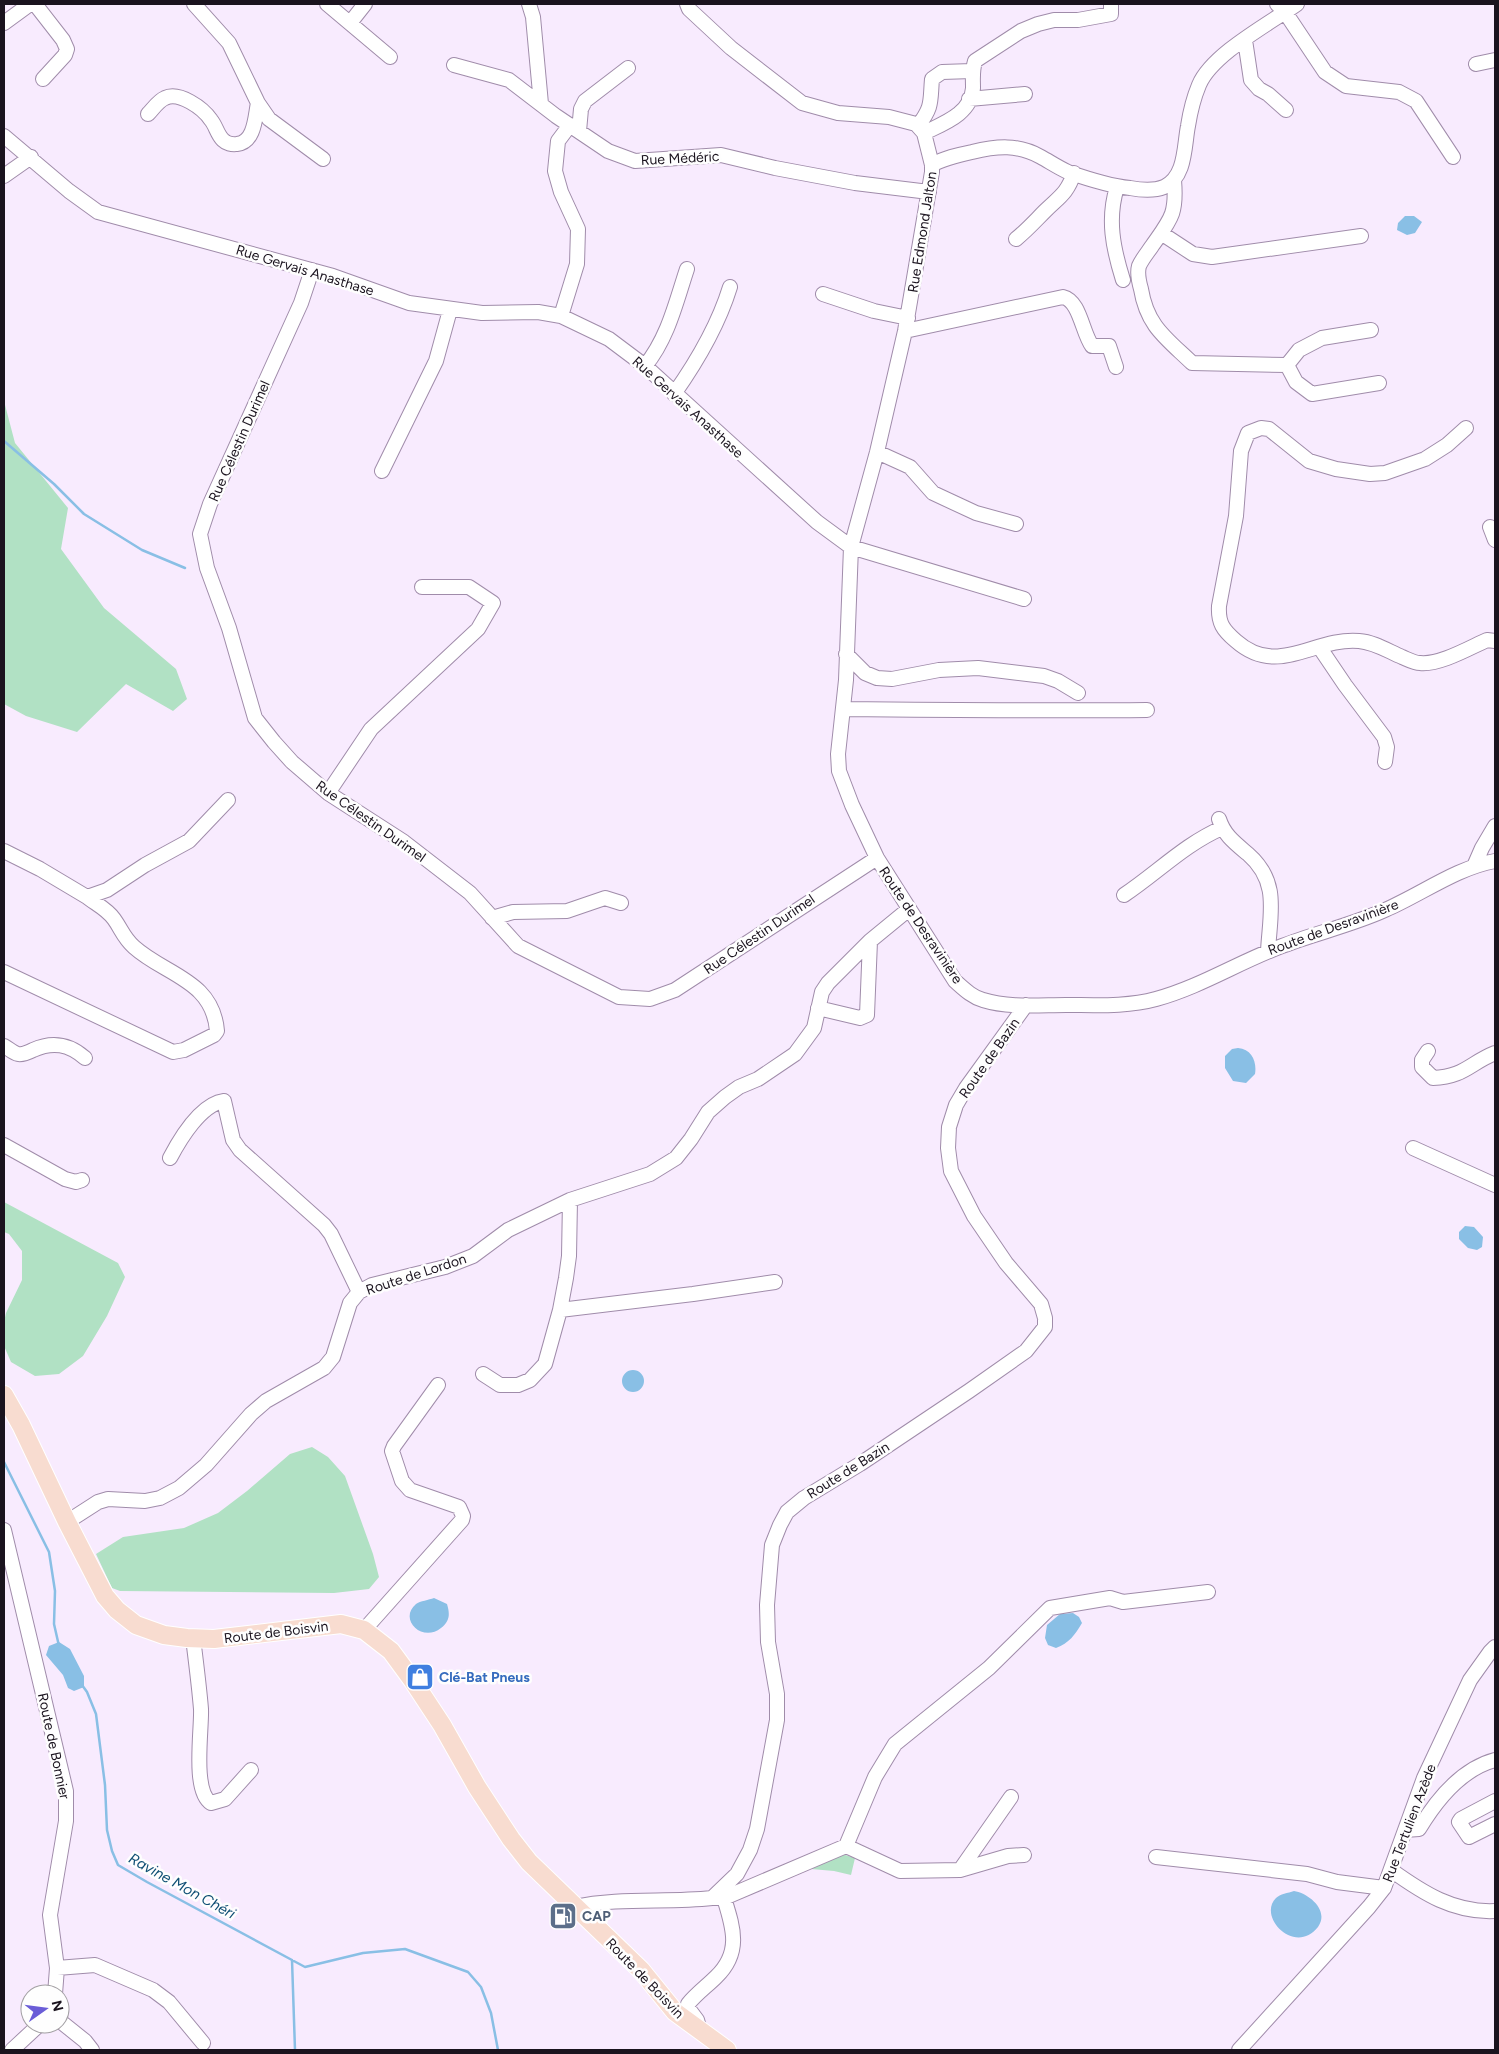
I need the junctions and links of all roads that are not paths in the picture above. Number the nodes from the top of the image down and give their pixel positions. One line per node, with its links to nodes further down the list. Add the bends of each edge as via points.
1 (30, 4): 11 (street)
2 (35, 4): 20 (street, via 67,49)
3 (194, 4): 23 (street, via 229,43)
4 (327, 4): 12 (street)
5 (365, 4): 12 (street)
6 (529, 4): 24 (street)
7 (687, 4): 28 (street, via 731,48 802,103 838,113 889,117)
8 (1111, 4): 19 (street, via 1111,14 1078,20 1054,20 1021,31 975,61)
9 (1297, 4): 10 (street)
10 (1281, 8): 13 (street); 31 (street, via 1325,72 1346,86 1399,92 1416,101)
11 (4, 23)
12 (350, 23): 14 (street)
13 (1245, 40): 25 (street, via 1251,80); 36 (street, via 1218,60 1199,85 1180,171)
14 (390, 57)
15 (1495, 60): 16 (street)
16 (1476, 64)
17 (454, 65): 24 (street, Rue Médéric, via 508,80)
18 (628, 68): 27 (street, via 585,101)
19 (972, 71): 22 (street, via 973,89); 28 (street, via 942,72 932,79 931,104)
20 (43, 78)
21 (1025, 94): 22 (street)
22 (969, 99): 28 (street, via 959,114)
23 (258, 103): 26 (street, via 252,134 248,140 236,145 223,140 204,112 181,98 167,97); 32 (street, via 269,119)
24 (541, 104): 27 (street, Rue Médéric)
25 (1286, 110)
26 (148, 114)
27 (574, 128): 38 (street, Rue Médéric, via 608,151 635,162 721,155 855,183); 48 (street, via 558,141 555,171 578,229 577,264)
28 (921, 130): 33 (street, Rue Edmond Jalton)
29 (4, 136): 30 (street, Rue Gervais Anasthase)
30 (31, 157): 35 (street); 43 (street, Rue Gervais Anasthase, via 98,212)
31 (1453, 157)
32 (324, 159)
33 (932, 165): 34 (street, via 956,155 1010,146 1033,153); 38 (street, Rue Edmond Jalton)
34 (1074, 174): 37 (street); 41 (street, via 1066,192)
35 (4, 176)
36 (1174, 180): 37 (street, via 1157,189); 39 (street, via 1174,212)
37 (1117, 187): 44 (street, via 1111,229)
38 (929, 192): 49 (street, Rue Edmond Jalton)
39 (1161, 233): 40 (street, via 1193,254 1212,257); 51 (street, via 1139,266 1138,276 1147,312 1159,332 1192,363)
40 (1361, 236)
41 (1016, 239)
42 (687, 268): 52 (street, via 672,318 655,354)
43 (312, 270): 47 (street, Rue Gervais Anasthase, via 409,303); 70 (street, Rue Célestin Durimel, via 301,303 210,504 200,534 207,568 256,718 292,762)
44 (1122, 280)
45 (730, 286): 55 (street, via 713,332)
46 (823, 294): 49 (street)
47 (450, 310): 48 (street, Rue Gervais Anasthase, via 538,312); 58 (street, via 436,361)
48 (561, 316): 52 (street, Rue Gervais Anasthase, via 608,339)
49 (907, 325): 53 (street, via 1063,298 1075,305 1092,346 1109,346); 57 (street, Rue Edmond Jalton)
50 (1371, 330): 51 (street, via 1322,338 1299,350)
51 (1287, 365): 54 (street, via 1296,382 1312,394)
52 (645, 366): 55 (street, Rue Gervais Anasthase)
53 (1116, 366)
54 (1379, 383)
55 (674, 394): 60 (street, Rue Gervais Anasthase, via 816,522)
56 (1466, 428): 64 (street, via 1447,446 1425,459 1385,473 1370,474 1309,461 1268,429 1260,428 1248,433 1241,450 1236,516 1219,606 1220,625 1241,646 1261,655 1276,658)
57 (877, 452): 59 (street, via 910,468 933,493 976,513); 60 (street, Rue Edmond Jalton)
58 (382, 471)
59 (1016, 524)
60 (851, 547): 62 (street, Rue Gervais Anasthase); 65 (street, Route de Desravinière)
61 (422, 587): 70 (street, via 469,587 492,603 478,629 371,729)
62 (1024, 599)
63 (1495, 641): 64 (street, via 1487,640 1436,662 1419,664 1359,641 1337,642)
64 (1320, 648): 69 (street, via 1384,737 1387,747)
65 (846, 654): 66 (street, via 864,673 876,678 892,679 932,671 978,668 1044,676); 67 (street, Route de Desravinière)
66 (1078, 693)
67 (843, 709): 68 (street); 74 (street, Route de Desravinière, via 839,770)
68 (1147, 710)
69 (1385, 762)
70 (328, 793): 81 (street, Rue Célestin Durimel, via 404,842 470,893)
71 (228, 800): 78 (street, via 189,841 107,890)
72 (1495, 826): 76 (street)
73 (4, 851): 78 (street)
74 (877, 858): 80 (street, Route de Desravinière); 81 (street, Rue Célestin Durimel, via 675,990 650,999 619,997 518,946)
75 (1495, 861): 76 (street, Route de Desravinière)
76 (1475, 864): 83 (street, Route de Desravinière, via 1386,910)
77 (1124, 895): 83 (street, via 1220,823 1227,836 1257,862 1270,885)
78 (87, 897): 84 (street, via 106,910 124,938 140,952 194,984 214,1015 217,1031 214,1036 173,1052)
79 (621, 902): 81 (street, via 606,898 566,911 513,912)
80 (909, 909): 82 (street, Route de Lordon); 85 (street, Route de Desravinière, via 955,981 970,994)
81 (492, 918)
82 (870, 941): 87 (street, Route de Lordon, via 828,983); 87 (street, via 867,1015 860,1018)
83 (1268, 951): 86 (street, Route de Desravinière, via 1155,1000 1125,1004)
84 (4, 972)
85 (998, 1004): 86 (street, Route de Desravinière); 88 (street)
86 (1026, 1005): 88 (street, Route de Bazin)
87 (818, 1008): 98 (street, Route de Lordon, via 814,1028 795,1054 724,1097 708,1112 676,1158 650,1174)
88 (1011, 1026): 124 (street, Route de Bazin, via 956,1105 949,1127 948,1148 952,1171 974,1216 1006,1263 1041,1304 1046,1318 1045,1327 1026,1351 787,1512 772,1545 767,1604 768,1642 778,1720 758,1829 737,1874)
89 (4, 1046): 92 (street, via 24,1054 47,1044 56,1044 76,1050)
90 (1428, 1051): 91 (street, via 1422,1067 1433,1078 1455,1075)
91 (1495, 1053)
92 (85, 1058)
93 (4, 1145): 96 (street, via 65,1179)
94 (1413, 1148): 97 (street)
95 (170, 1158): 100 (street, via 185,1131 216,1102 224,1101 233,1140 240,1150 324,1225)
96 (82, 1180)
97 (1495, 1185)
98 (570, 1200): 100 (street, Route de Lordon, via 508,1230 473,1256 445,1267 372,1285); 101 (street, via 569,1256)
99 (776, 1282): 101 (street)
100 (359, 1292): 105 (street, Route de Lordon, via 350,1303 334,1357 324,1368 266,1401 206,1465 179,1488 160,1498 145,1501 108,1499 98,1502)
101 (560, 1310): 102 (street, via 545,1364 530,1380 518,1385 500,1385)
102 (483, 1374)
103 (438, 1384): 109 (street, via 392,1452 402,1481 410,1490 459,1507 462,1520)
104 (4, 1395): 105 (main road, Route de Boisvin)
105 (67, 1522): 110 (main road, Route de Boisvin, via 105,1596 117,1610 136,1625 164,1635)
106 (4, 1530): 107 (street, Route de Bonnier)
107 (8, 1561): 127 (street, Route de Bonnier, via 66,1798 66,1821 50,1915)
108 (1208, 1592): 118 (street, via 1123,1602 1110,1598 1050,1608 990,1668 895,1744 875,1777)
109 (364, 1630): 110 (main road, Route de Boisvin, via 341,1624 214,1640); 125 (main road, Route de Boisvin, via 391,1651 413,1681 511,1839)
110 (193, 1638): 113 (street, via 201,1707 201,1784 206,1800 211,1803 225,1799)
111 (1495, 1648): 117 (street, Rue Tertulien Azède, via 1470,1680 1424,1778)
112 (1495, 1760): 117 (street, via 1463,1775 1433,1806 1419,1829)
113 (251, 1770)
114 (1011, 1797): 121 (street)
115 (1495, 1801): 116 (street, via 1459,1822 1469,1837)
116 (1495, 1824)
117 (1405, 1830): 122 (street, Rue Tertulien Azède)
118 (846, 1846): 121 (street, via 900,1870); 124 (street)
119 (1024, 1855): 121 (street, via 1008,1856)
120 (1156, 1857): 123 (street, via 1307,1874 1337,1882)
121 (960, 1870)
122 (1391, 1870): 123 (street, Rue Tertulien Azède); 126 (street, via 1442,1902)
123 (1384, 1888): 136 (street, Rue Tertulien Azède)
124 (718, 1898): 125 (street, via 615,1900); 130 (street, via 734,1933 734,1945 725,1967 688,2004)
125 (574, 1907): 130 (main road, Route de Boisvin, via 641,1970 675,2012)
126 (1495, 1911)
127 (58, 1968): 128 (street, Route de Bonnier); 132 (street, via 95,1965 153,1990 169,2002)
128 (56, 1984)
129 (70, 2029): 134 (street)
130 (701, 2032): 135 (main road, Route de Boisvin)
131 (29, 2034): 133 (street)
132 (203, 2043)
133 (12, 2050)
134 (92, 2050)
135 (727, 2050)
136 (1239, 2050)

